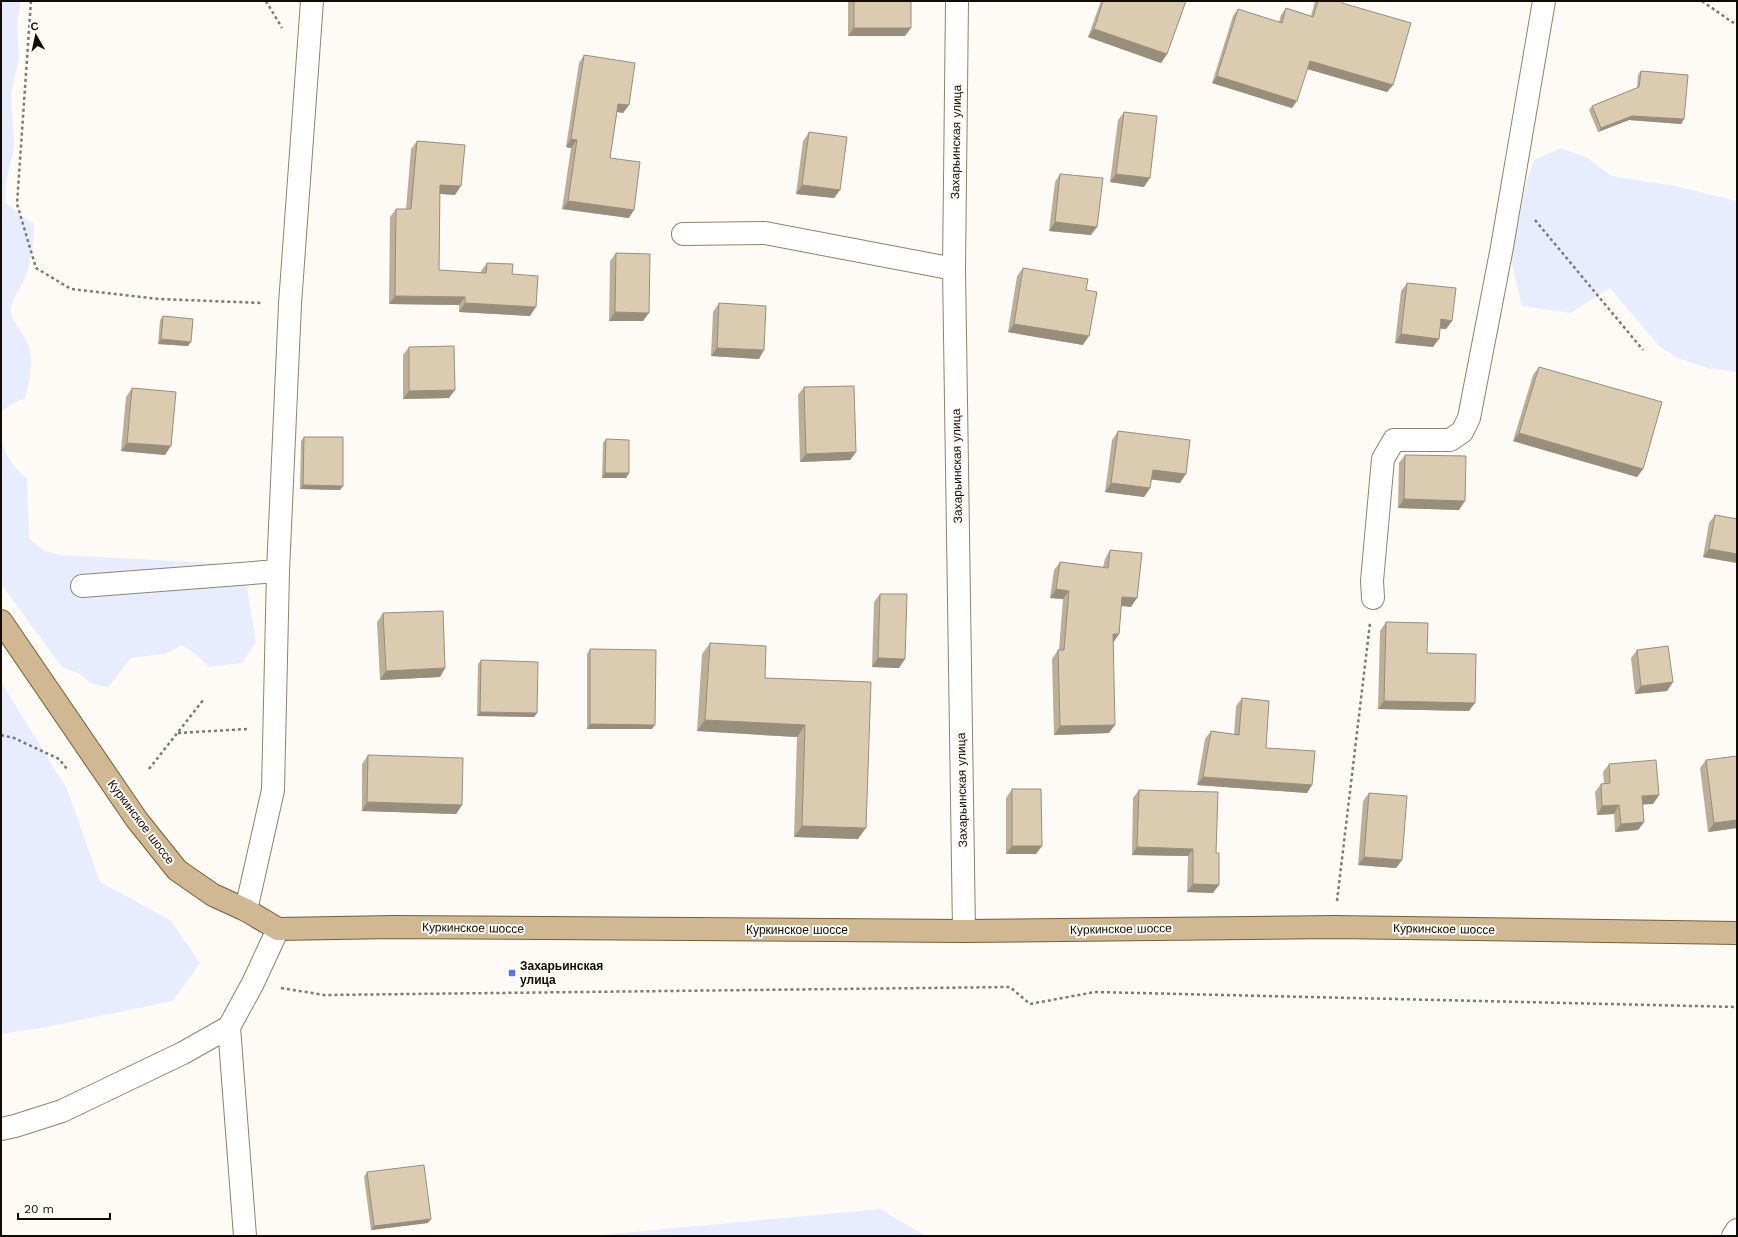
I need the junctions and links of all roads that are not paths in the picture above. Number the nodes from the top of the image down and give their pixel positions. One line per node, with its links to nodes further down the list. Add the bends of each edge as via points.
1 (312, 1): 6 (street, via 290,304)
2 (957, 1): 5 (street, Захарьинская улица)
3 (1544, 1): 8 (street, via 1512,192 1469,418 1462,432 1450,440 1394,440 1383,459 1372,582)
4 (683, 234): 5 (street, via 765,233)
5 (954, 269): 12 (street, Захарьинская улица)
6 (278, 571): 7 (street); 10 (street, via 273,790)
7 (82, 586)
8 (1373, 598)
9 (1, 621): 10 (main road, Куркинское шоссе, via 136,820 177,870 213,895)
10 (246, 910): 11 (main road, Куркинское шоссе)
11 (278, 929): 12 (main road, Куркинское шоссе, via 394,927); 14 (street)
12 (964, 931): 13 (main road, Куркинское шоссе, via 1334,927)
13 (1737, 934)
14 (229, 1027): 15 (street, via 183,1053 62,1111); 17 (street)
15 (1, 1129)
16 (1737, 1230): 18 (street)
17 (245, 1236)
18 (1732, 1236)

